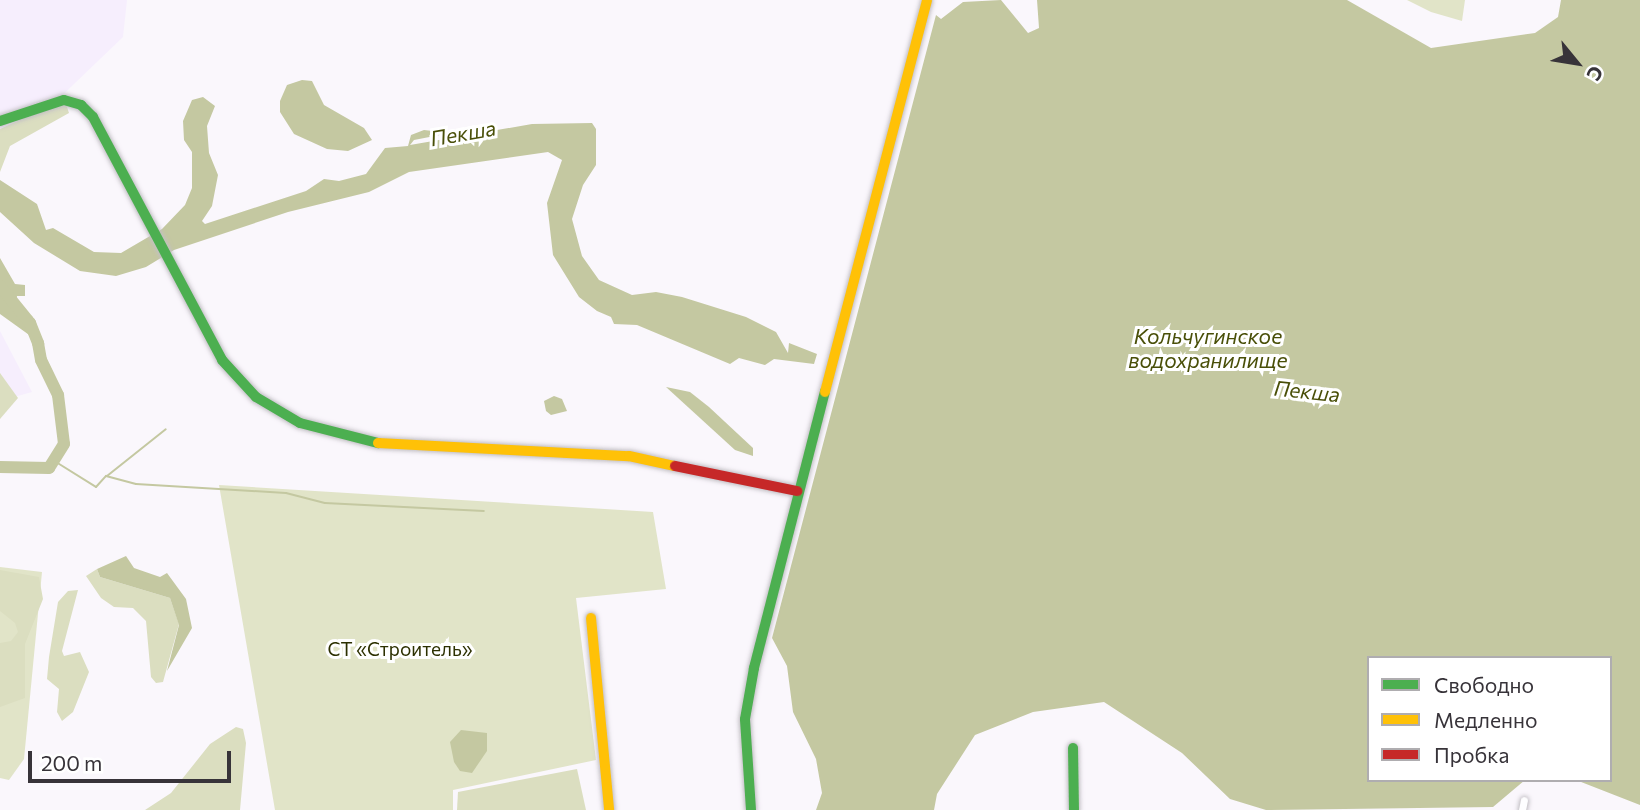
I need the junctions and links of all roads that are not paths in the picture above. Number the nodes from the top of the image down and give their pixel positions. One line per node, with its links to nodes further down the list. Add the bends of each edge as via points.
1 (927, 0): 3 (street)
2 (0, 121): 3 (street, via 47,102 72,101 93,117 193,312 236,378 279,412 318,430 377,443 629,456)
3 (797, 491): 8 (street, via 745,719)
4 (591, 618): 7 (street)
5 (1073, 748): 9 (street)
6 (1524, 800): 10 (street)
7 (609, 810)
8 (751, 810)
9 (1074, 810)
10 (1522, 810)

